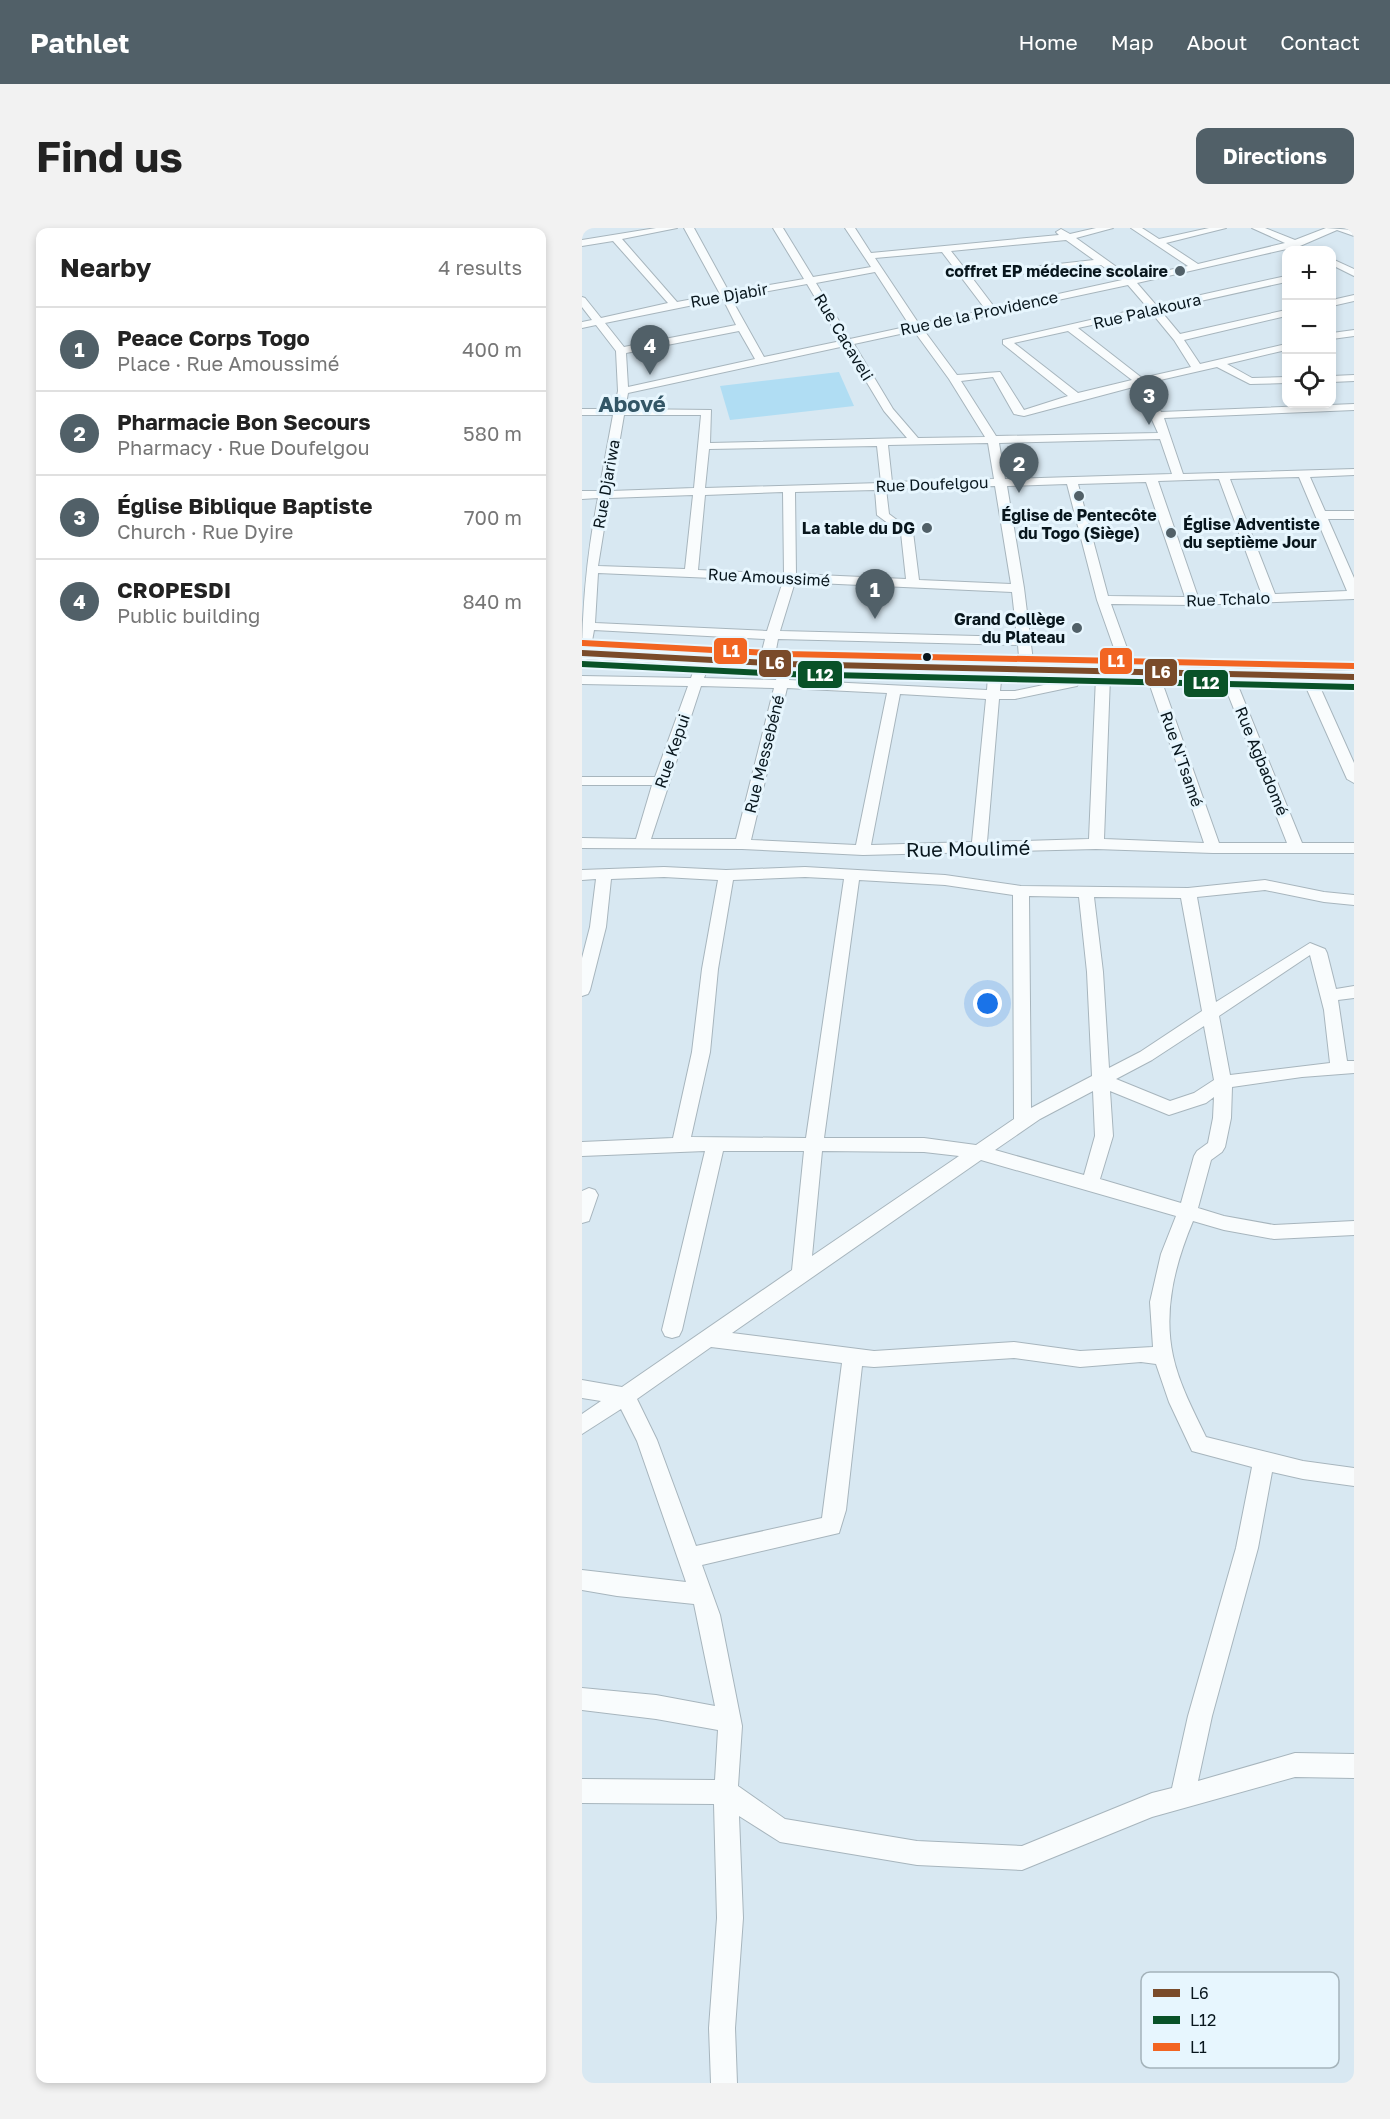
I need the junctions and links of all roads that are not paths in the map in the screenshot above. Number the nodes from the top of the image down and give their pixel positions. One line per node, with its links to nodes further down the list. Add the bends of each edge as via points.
1 (672, 228): 13 (street)
2 (689, 228): 30 (street)
3 (778, 228): 27 (street, Rue Cacaveli)
4 (850, 228): 20 (street)
5 (1055, 228): 14 (street)
6 (1108, 228): 14 (street)
7 (1136, 228): 15 (street)
8 (1221, 228): 15 (street)
9 (1257, 228): 17 (street)
10 (1334, 228): 17 (street, Rue de la Providence)
11 (1340, 228): 12 (street)
12 (1354, 233)
13 (615, 237): 16 (street); 34 (street)
14 (1068, 237): 19 (street); 21 (street)
15 (1158, 242): 22 (street)
16 (582, 243)
17 (1295, 243): 18 (street); 22 (street, Rue de la Providence)
18 (1301, 246)
19 (945, 249): 20 (street); 26 (street)
20 (868, 256): 24 (street)
21 (1103, 262): 26 (street); 29 (street)
22 (1196, 267): 29 (street, Rue de la Providence)
23 (1336, 268): 25 (street)
24 (876, 269): 27 (street, Rue Djabir); 41 (street)
25 (1354, 273)
26 (964, 277): 36 (street)
27 (810, 280): 30 (street, Rue Djabir); 46 (street, Rue Cacaveli)
28 (1282, 280): 35 (street, Rue Palakoura)
29 (1130, 282): 35 (street); 36 (street, Rue de la Providence)
30 (725, 296): 34 (street, Rue Djabir); 40 (street)
31 (1354, 298): 33 (street)
32 (582, 300): 38 (street)
33 (1336, 302)
34 (675, 305): 38 (street, Rue Djabir)
35 (1154, 309): 42 (street, Rue Palakoura); 45 (street)
36 (992, 311): 41 (street, Rue de la Providence)
37 (1282, 314): 45 (street)
38 (600, 321): 39 (street, Rue Djabir); 48 (street)
39 (582, 325)
40 (742, 327): 48 (street); 49 (street)
41 (916, 327): 46 (street, Rue de la Providence); 52 (street)
42 (1071, 328): 56 (street); 58 (street, Rue Palakoura, via 1007,342)
43 (1354, 333): 44 (street)
44 (1336, 335)
45 (1178, 338): 51 (street)
46 (845, 342): 49 (street, Rue de la Providence); 65 (street, Rue Cacaveli, via 889,411)
47 (1282, 348): 50 (street)
48 (621, 351): 57 (street, Rue Djariwa)
49 (760, 360): 57 (street, Rue de la Providence)
50 (1218, 363): 51 (street); 55 (street, via 1251,381)
51 (1197, 368): 56 (street)
52 (954, 378): 58 (street, via 996,374 1018,412); 64 (street)
53 (1354, 378): 54 (street)
54 (1336, 379)
55 (1282, 380)
56 (1140, 382): 58 (street); 62 (street)
57 (623, 391): 60 (street, Rue Djariwa)
58 (1076, 397)
59 (1354, 407): 62 (street)
60 (619, 411): 61 (street); 67 (street, via 707,412); 79 (street, Rue Djariwa)
61 (582, 412)
62 (1157, 415): 63 (street)
63 (1164, 436): 64 (street); 71 (street)
64 (993, 440): 65 (street); 74 (street)
65 (915, 441): 66 (street)
66 (882, 442): 67 (street); 75 (street)
67 (705, 446): 77 (street)
68 (1354, 472): 69 (street, Rue Doufelgou)
69 (1303, 474): 70 (street, Rue Doufelgou); 80 (street)
70 (1223, 476): 71 (street, Rue Doufelgou); 90 (street)
71 (1179, 478): 72 (street, Rue Doufelgou)
72 (1151, 479): 73 (street, Rue Doufelgou); 92 (street)
73 (1072, 481): 74 (street, Rue Doufelgou); 91 (street)
74 (1000, 482): 75 (street, Rue Doufelgou); 88 (street)
75 (883, 486): 76 (street, Rue Doufelgou); 87 (street, via 883,515 907,532)
76 (789, 489): 77 (street, Rue Doufelgou); 86 (street)
77 (699, 492): 79 (street, Rue Doufelgou); 85 (street)
78 (582, 495): 79 (street, Rue Doufelgou)
79 (604, 495): 84 (street, Rue Djariwa)
80 (1321, 515): 81 (street); 83 (street)
81 (1354, 515)
82 (1354, 558): 83 (street)
83 (1339, 559): 89 (street)
84 (589, 560): 85 (street, Rue Amoussimé); 95 (street, Rue Djariwa)
85 (691, 574): 86 (street, Rue Amoussimé)
86 (790, 578): 87 (street, Rue Amoussimé); 93 (street)
87 (913, 583): 88 (street, Rue Amoussimé)
88 (1018, 588): 94 (street)
89 (1354, 594): 90 (street, Rue Tchalo)
90 (1270, 598): 92 (street, Rue Tchalo)
91 (1103, 600): 92 (street, Rue Tchalo); 101 (street)
92 (1192, 601)
93 (772, 635): 94 (street); 95 (street); 96 (street)
94 (1023, 641): 100 (street)
95 (583, 644): 96 (highway); 97 (highway)
96 (768, 656): 99 (highway)
97 (704, 660): 98 (highway); 109 (street, Rue Kepui)
98 (786, 664): 99 (highway); 110 (street, Rue Messebéné)
99 (996, 665): 100 (highway); 112 (street)
100 (1027, 665): 101 (highway)
101 (1116, 666): 102 (highway); 103 (highway); 119 (street, via 1103,677)
102 (1354, 666)
103 (1152, 671): 104 (highway); 121 (street, Rue N'Tsamé)
104 (1227, 674): 105 (highway); 122 (street, Rue Agbadomé)
105 (1308, 676): 106 (highway); 113 (street)
106 (1354, 676)
107 (582, 680): 109 (street)
108 (1072, 683): 112 (street, via 1015,695)
109 (695, 684): 110 (street); 115 (street, Rue Kepui)
110 (782, 684): 111 (street); 118 (street, Rue Messebéné)
111 (894, 691): 112 (street); 124 (street)
112 (995, 695): 120 (street)
113 (1354, 780)
114 (582, 781): 115 (street)
115 (661, 781): 117 (street, Rue Kepui)
116 (582, 843): 117 (street, Rue Moulimé)
117 (642, 843): 118 (street, Rue Moulimé)
118 (742, 844): 124 (street, Rue Moulimé)
119 (1096, 844): 120 (street, Rue Moulimé); 121 (street, Rue Moulimé)
120 (979, 848): 124 (street, Rue Moulimé)
121 (1213, 848): 122 (street, Rue Moulimé)
122 (1296, 848): 123 (street, Rue Moulimé)
123 (1354, 848)
124 (863, 850)
125 (582, 875): 127 (street)
126 (726, 875): 127 (street, via 664,872); 128 (street, via 805,872); 141 (street, via 701,1052)
127 (604, 876): 133 (street, via 598,927)
128 (852, 876): 129 (street, via 945,880); 142 (street)
129 (1021, 891): 130 (street); 140 (street)
130 (1086, 891): 131 (street); 138 (street)
131 (1188, 893): 132 (street, via 1265,885); 136 (street)
132 (1354, 900)
133 (582, 990)
134 (1354, 992): 135 (street)
135 (1330, 995): 136 (street, via 1319,953 1310,948); 137 (street)
136 (1208, 1014): 138 (street, via 1146,1056); 139 (street)
137 (1347, 1067): 139 (street)
138 (1100, 1080): 139 (street, via 1169,1108 1200,1098); 140 (street); 146 (street, via 1104,1136)
139 (1223, 1082): 148 (street, via 1216,1147 1203,1156)
140 (1023, 1122): 145 (street)
141 (681, 1143): 143 (street); 144 (street)
142 (814, 1143): 143 (street); 145 (street, via 924,1145); 151 (street)
143 (715, 1145): 152 (street)
144 (582, 1149)
145 (978, 1152): 146 (street); 151 (street)
146 (1090, 1184): 148 (street)
147 (589, 1195): 149 (street)
148 (1187, 1213): 150 (street, via 1275,1232); 154 (street, via 1170,1254 1160,1302)
149 (582, 1216)
150 (1354, 1228)
151 (801, 1274): 153 (street)
152 (672, 1330)
153 (709, 1338): 155 (street); 157 (street)
154 (1163, 1356): 155 (street, via 1080,1359 1014,1350); 159 (street, via 1199,1445)
155 (853, 1357): 161 (street, via 831,1526)
156 (582, 1389): 157 (street)
157 (624, 1396): 158 (street); 161 (street, via 647,1440)
158 (582, 1425)
159 (1264, 1461): 160 (street); 169 (street, via 1247,1548 1200,1716)
160 (1354, 1477)
161 (689, 1558): 163 (street)
162 (582, 1580): 163 (street)
163 (702, 1594): 165 (street)
164 (582, 1699): 165 (street)
165 (728, 1720): 168 (street)
166 (1354, 1766): 169 (street, via 1295,1766)
167 (582, 1791): 168 (street)
168 (726, 1792): 169 (street, via 780,1830 917,1853 1022,1858 1152,1805); 170 (street, via 730,1918 722,2028)
169 (1182, 1797)
170 (724, 2083)

